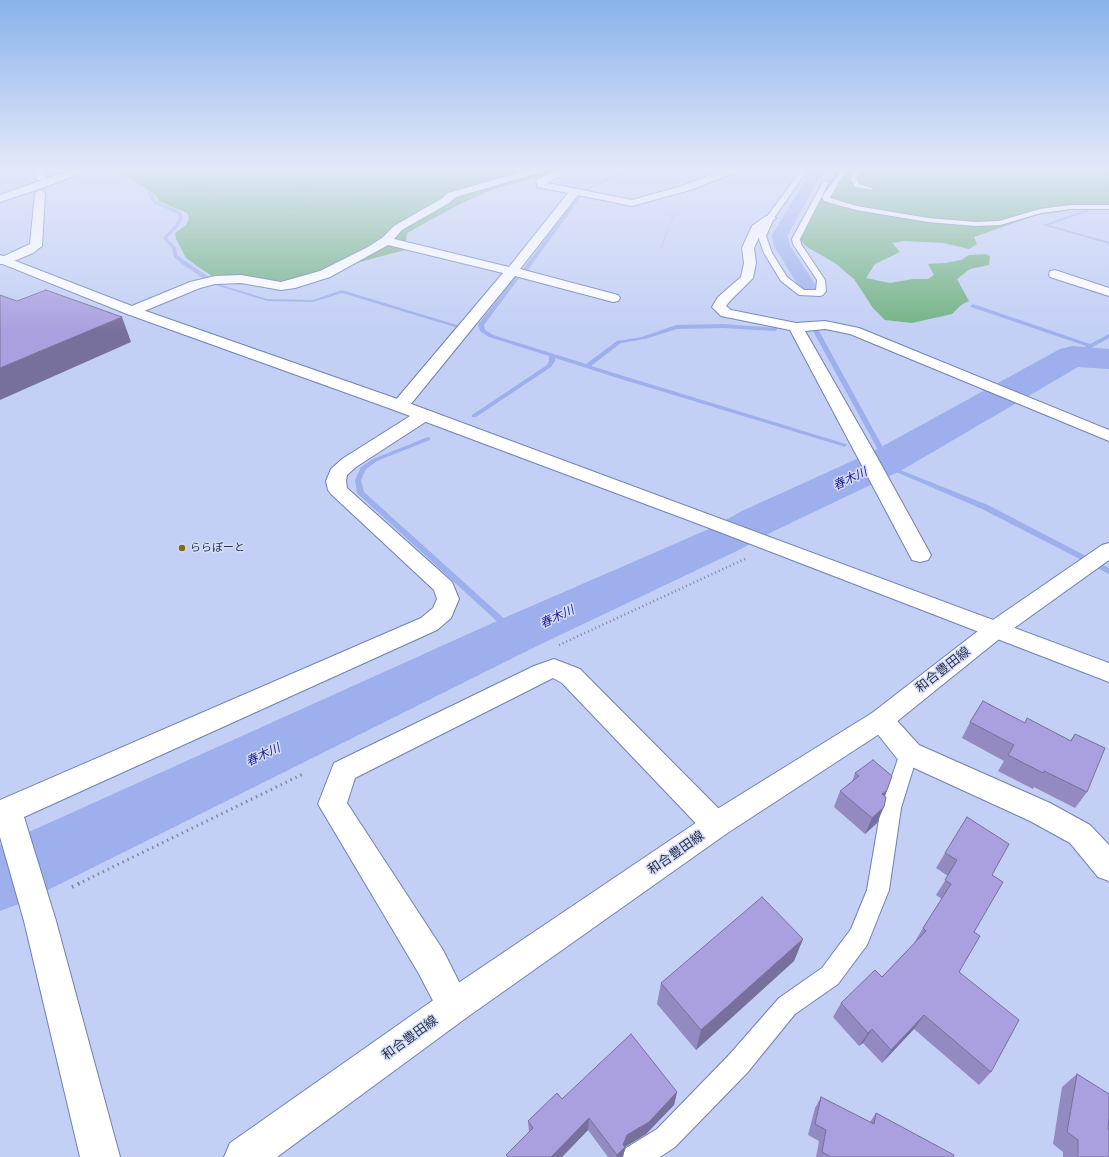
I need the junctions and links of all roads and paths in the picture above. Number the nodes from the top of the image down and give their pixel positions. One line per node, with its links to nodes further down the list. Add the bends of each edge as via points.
1 (38, 223): 12 (street, via 36,246)
2 (406, 223): 10 (street)
3 (550, 223): 13 (street)
4 (670, 223): 11 (path)
5 (763, 223): 18 (street, via 758,226 748,248 750,264 747,278 719,307 726,313)
6 (768, 223): 7 (lane, via 762,236 768,253 784,279 802,293 820,293 821,280 796,239)
7 (805, 223)
8 (964, 223): 9 (lane)
9 (1000, 223)
10 (386, 241): 13 (street); 17 (street, via 325,274 290,285 268,285 241,279 215,280 195,285)
11 (661, 248)
12 (2, 260): 17 (street)
13 (512, 271): 16 (street); 19 (street)
14 (1055, 274): 15 (street)
15 (1109, 292)
16 (614, 298)
17 (132, 310): 19 (street)
18 (796, 327): 21 (street, via 825,325 854,331); 22 (street)
19 (400, 406): 20 (street)
20 (424, 415): 25 (street); 31 (street, via 349,463 338,474 336,481 338,490 444,587 448,599 443,612 429,624)
21 (1109, 436)
22 (920, 555)
23 (748, 558): 26 (path)
24 (1098, 558): 25 (street, 和合豊田線)
25 (995, 630): 27 (street); 28 (street, 和合豊田線)
26 (557, 646)
27 (1109, 673)
28 (880, 720): 29 (street); 32 (street, 和合豊田線)
29 (909, 753): 33 (street, via 1040,812 1080,834); 38 (lane, via 891,808 878,890 859,937 830,976 787,1006 738,1064 666,1138)
30 (303, 774): 34 (path)
31 (7, 819): 36 (street, via 40,921)
32 (716, 825): 35 (street, 和合豊田線); 35 (street, via 571,676 554,668 344,771 332,804 431,962)
33 (1109, 867)
34 (72, 887)
35 (454, 1006): 37 (street, 和合豊田線)
36 (100, 1157)
37 (244, 1157)
38 (635, 1157)

